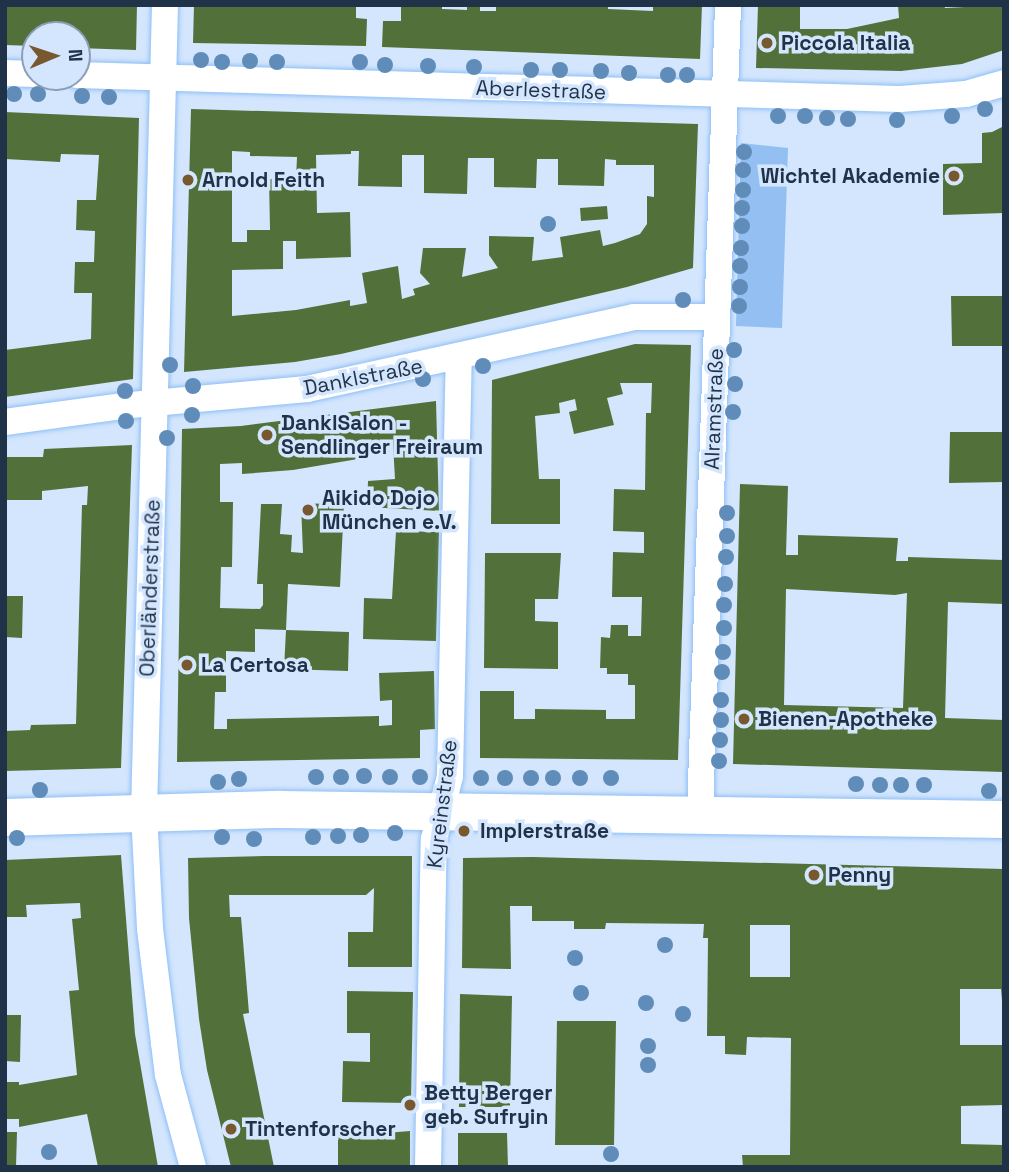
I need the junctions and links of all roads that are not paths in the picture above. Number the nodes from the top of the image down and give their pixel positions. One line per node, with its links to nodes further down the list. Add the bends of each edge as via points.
1 (165, 5): 4 (street, Oberländerstraße)
2 (728, 5): 6 (street, Alramstraße)
3 (91, 75): 4 (street, Aberlestraße)
4 (164, 78): 6 (street, Aberlestraße); 9 (street, Oberländerstraße)
5 (1004, 83): 6 (street, Aberlestraße, via 966,94 926,98)
6 (725, 96): 7 (street, Alramstraße)
7 (718, 317): 8 (street, Danklstraße, via 634,317); 13 (street, Alramstraße)
8 (459, 357): 9 (street, Danklstraße, via 307,389); 12 (street, Kyreinstraße, via 450,776)
9 (156, 403): 10 (street, Danklstraße); 11 (street, Oberländerstraße)
10 (5, 422)
11 (145, 802): 12 (main road); 14 (main road); 16 (street, Oberländerstraße, via 149,929 162,1031)
12 (441, 811): 13 (main road); 17 (street, Kyreinstraße, via 434,839)
13 (700, 812): 15 (main road)
14 (5, 817)
15 (1004, 818)
16 (192, 1167)
17 (428, 1167)

